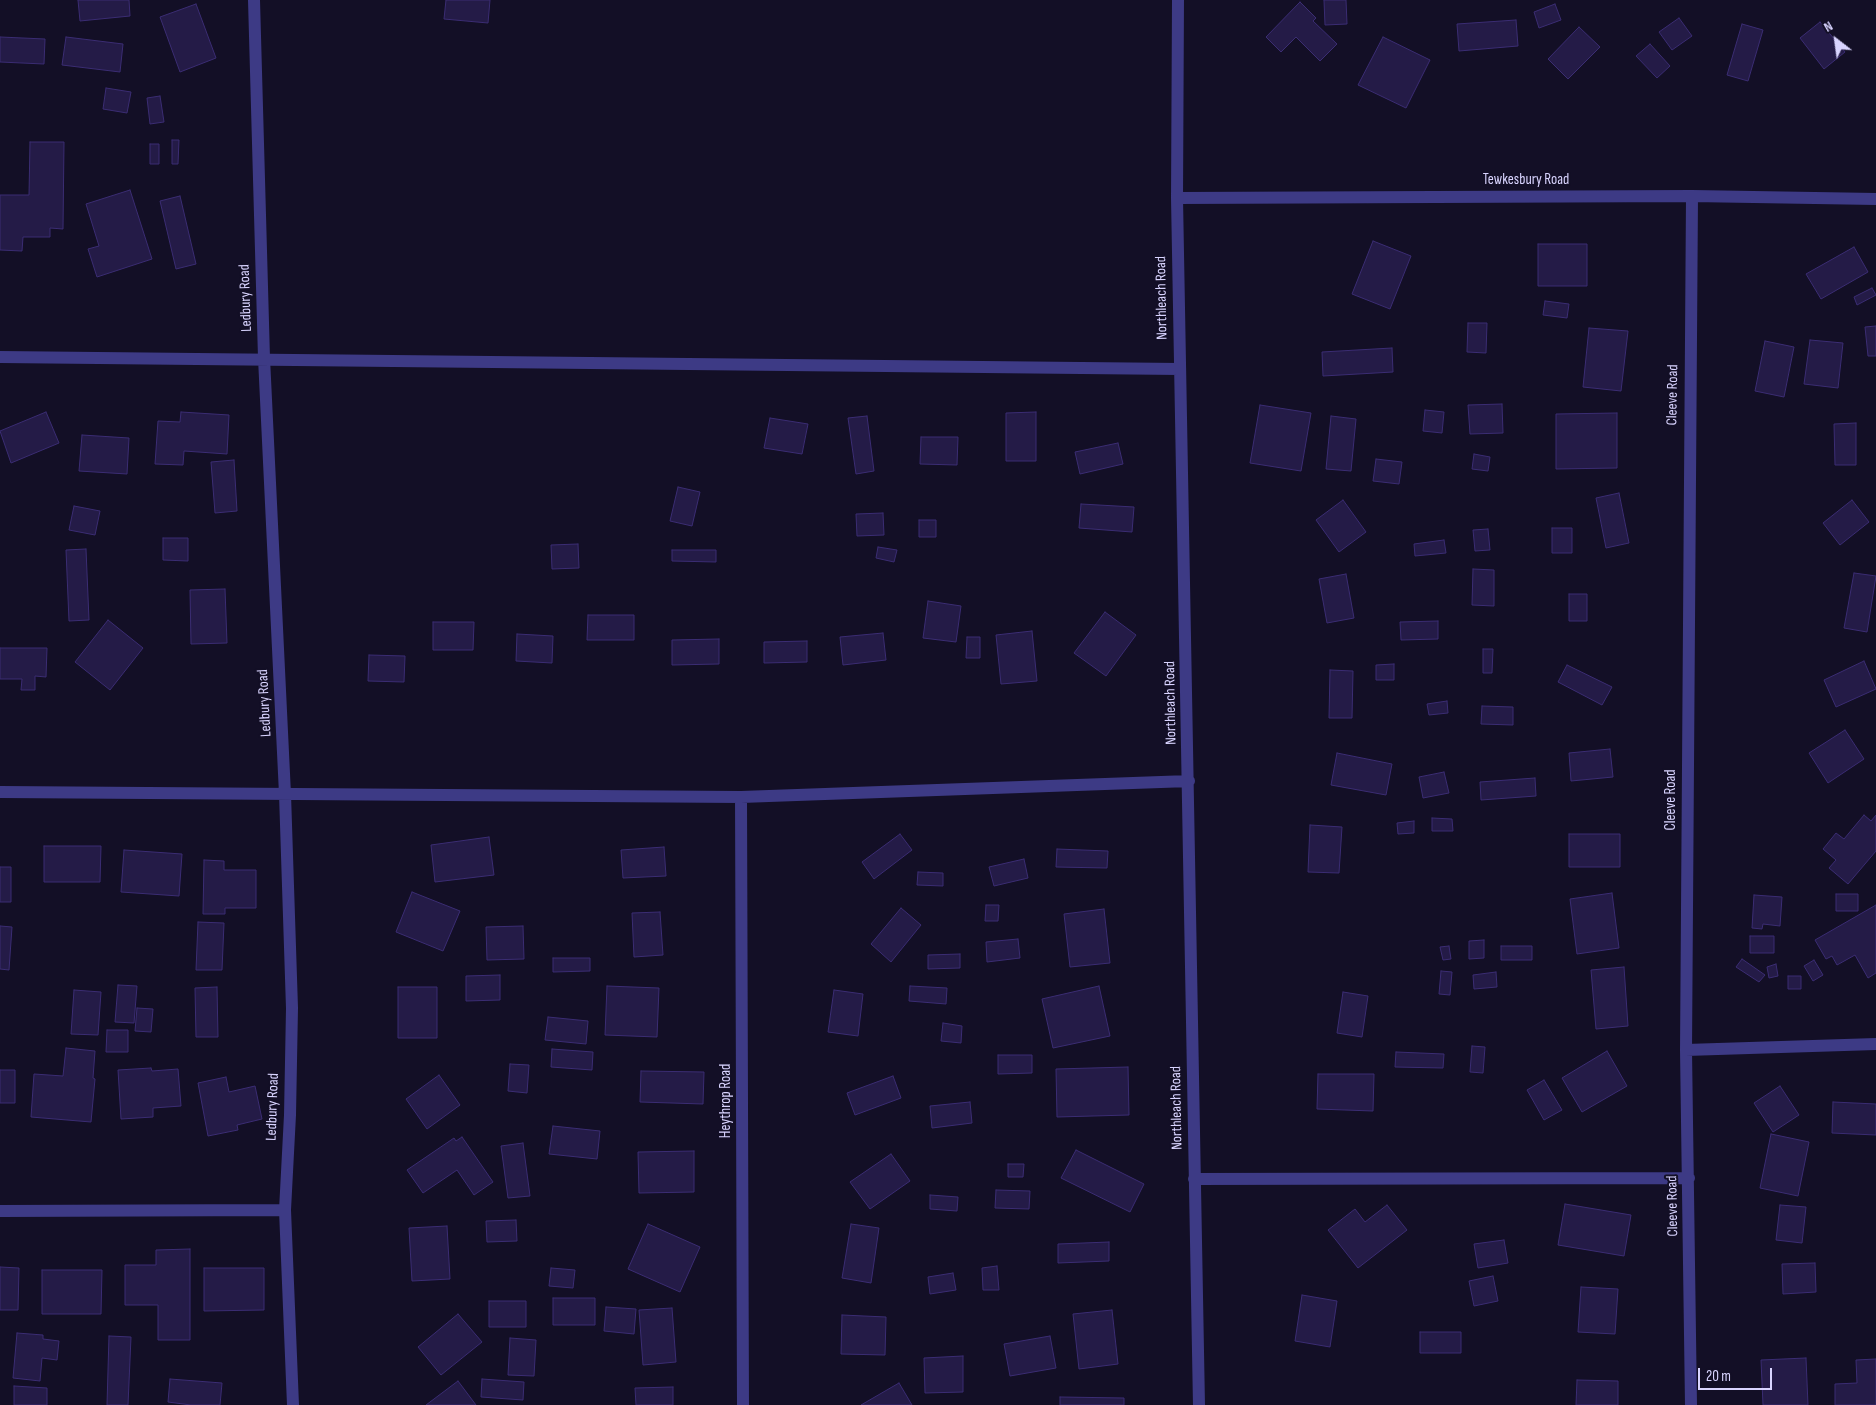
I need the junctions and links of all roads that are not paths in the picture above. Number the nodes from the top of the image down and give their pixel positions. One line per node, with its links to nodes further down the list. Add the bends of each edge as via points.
1 (254, 0): 7 (street, Ledbury Road)
2 (1178, 0): 4 (street, Northleach Road)
3 (1692, 196): 4 (street, Tewkesbury Road); 5 (street, Tewkesbury Road); 14 (street, Cleeve Road)
4 (1177, 198): 8 (street, Northleach Road)
5 (1876, 199)
6 (0, 357): 7 (street)
7 (264, 358): 8 (street); 11 (street, Ledbury Road)
8 (1180, 369): 9 (street, Northleach Road)
9 (1189, 781): 12 (street); 16 (street, Northleach Road)
10 (0, 792): 11 (street)
11 (285, 794): 12 (street); 17 (street, Ledbury Road, via 292,1008)
12 (741, 797): 20 (street, Heythrop Road)
13 (1876, 1044): 14 (street)
14 (1686, 1050): 15 (street, Cleeve Road)
15 (1689, 1178): 16 (street); 22 (street, Cleeve Road)
16 (1194, 1179): 21 (street, Northleach Road)
17 (285, 1210): 18 (street); 19 (street, Ledbury Road)
18 (0, 1211)
19 (293, 1405)
20 (743, 1405)
21 (1199, 1405)
22 (1691, 1405)

